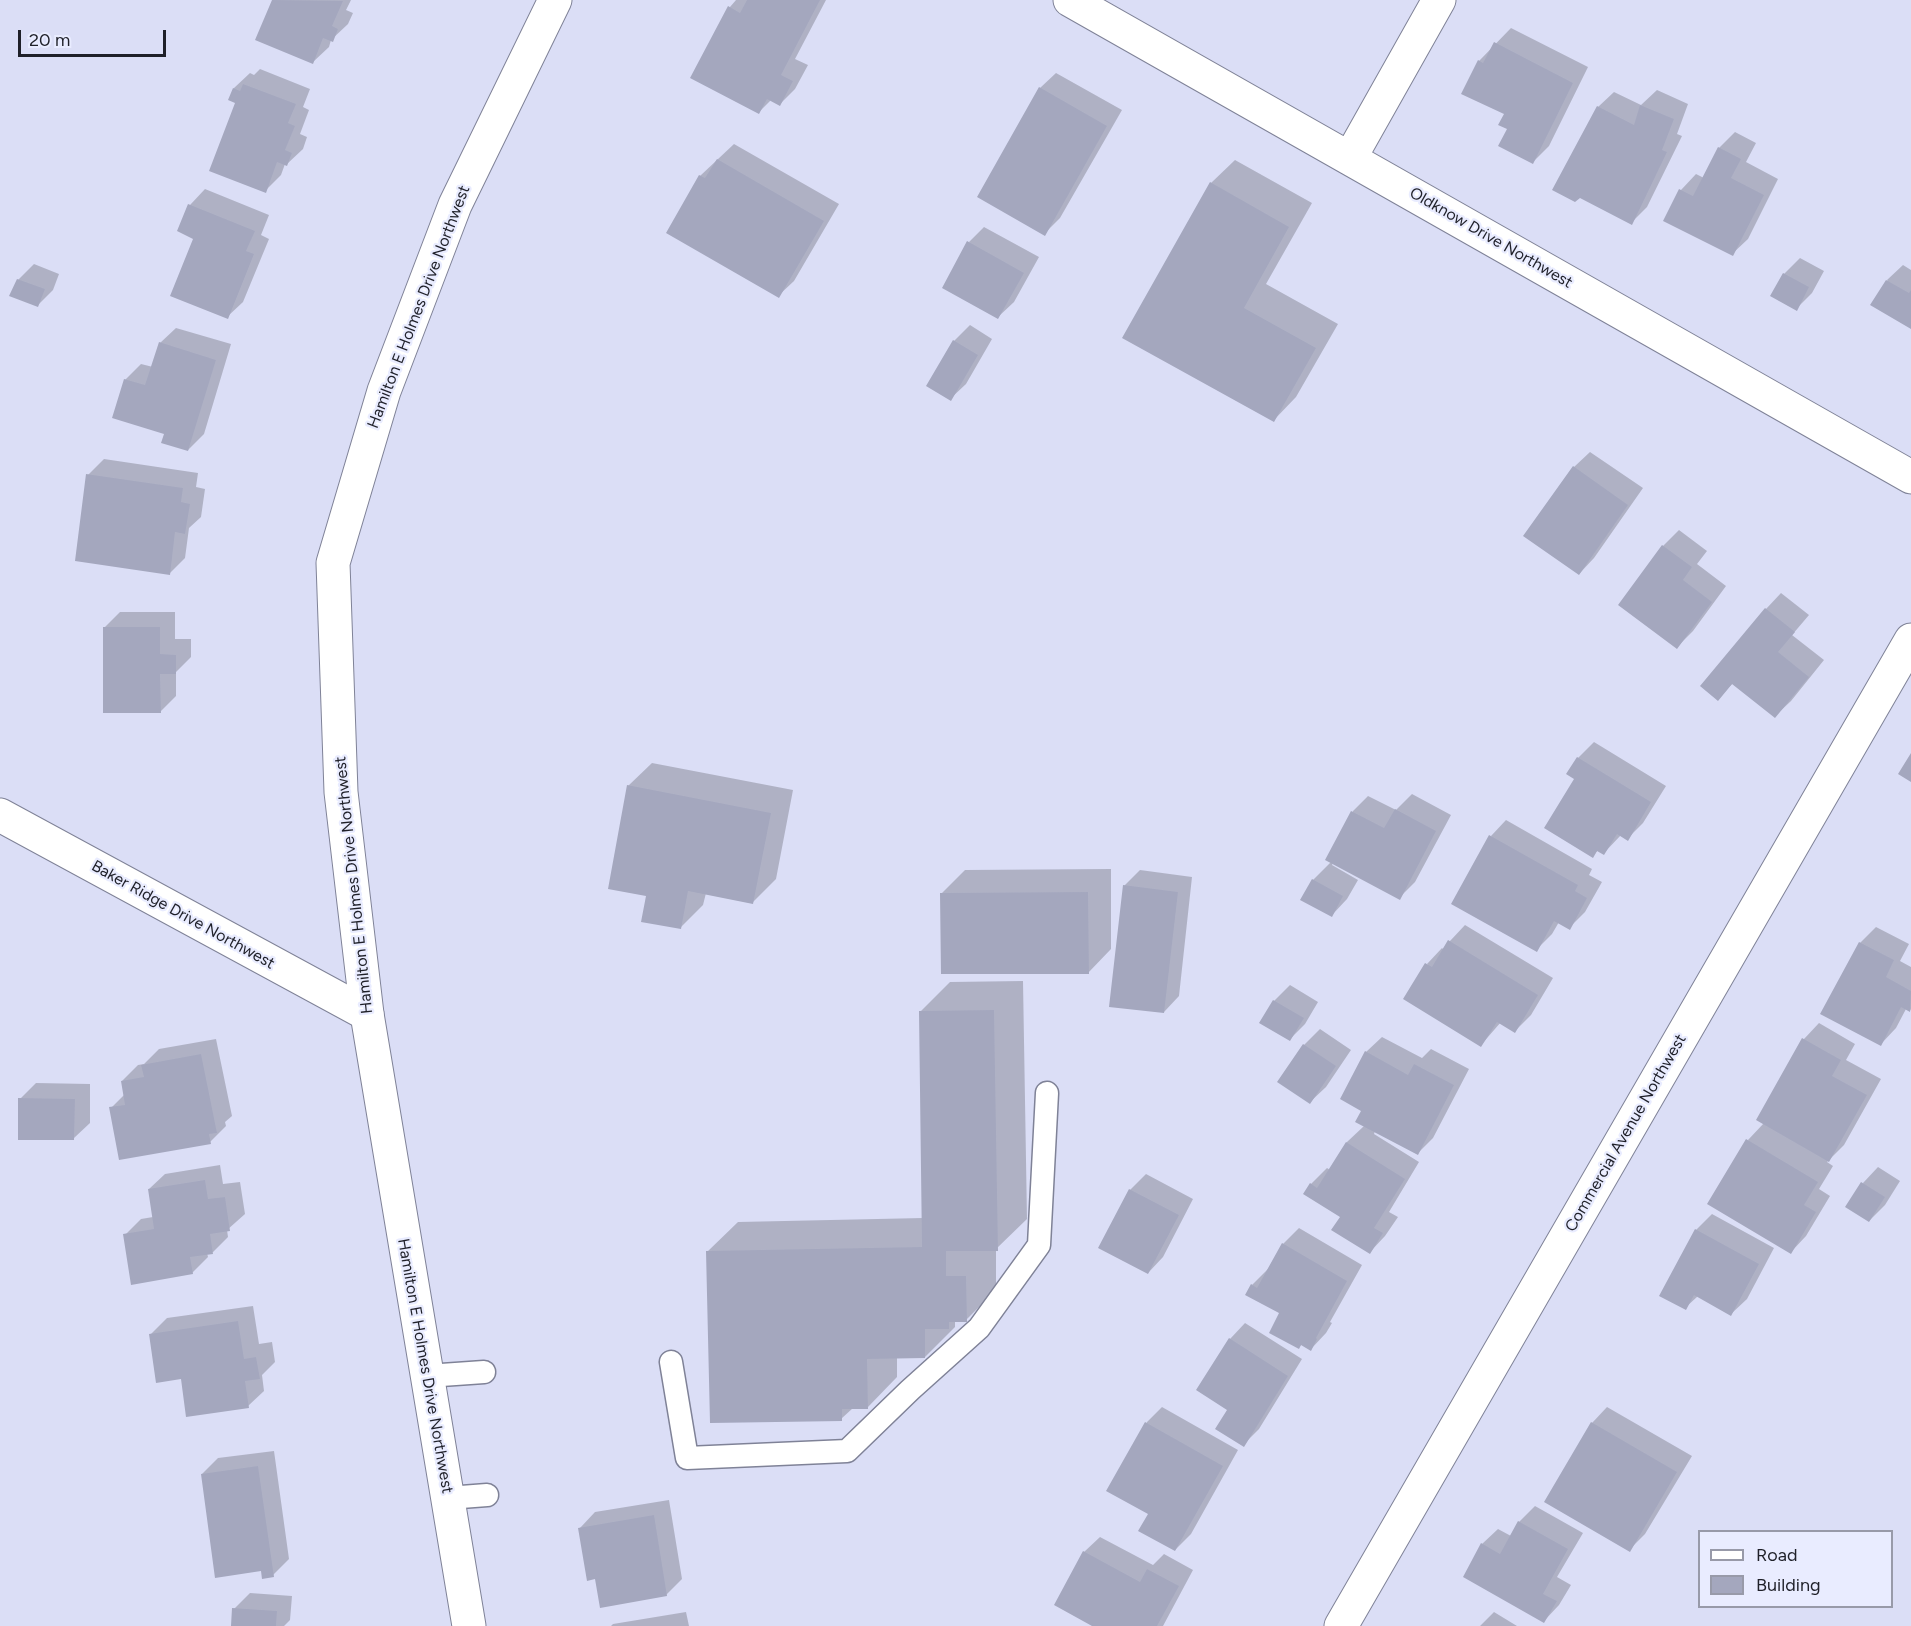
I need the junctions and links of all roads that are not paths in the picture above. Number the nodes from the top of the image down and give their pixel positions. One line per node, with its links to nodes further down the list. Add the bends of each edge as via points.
1 (555, 0): 8 (street, Hamilton E Holmes Drive Northwest, via 455,205 384,391 333,563 341,792)
2 (1070, 0): 4 (street, Oldknow Drive Northwest)
3 (1439, 0): 4 (street)
4 (1350, 158): 5 (street, Oldknow Drive Northwest)
5 (1911, 477)
6 (1911, 640): 16 (street, Commercial Avenue Northwest)
7 (0, 815): 8 (street, Baker Ridge Drive Northwest)
8 (367, 1014): 12 (street, Hamilton E Holmes Drive Northwest)
9 (1047, 1093): 10 (lane, via 1039,1245 979,1328 847,1451 687,1458)
10 (671, 1362)
11 (484, 1372): 12 (lane)
12 (427, 1376): 14 (street, Hamilton E Holmes Drive Northwest)
13 (487, 1495): 14 (lane)
14 (448, 1498): 15 (street, Hamilton E Holmes Drive Northwest)
15 (469, 1626)
16 (1341, 1626)

